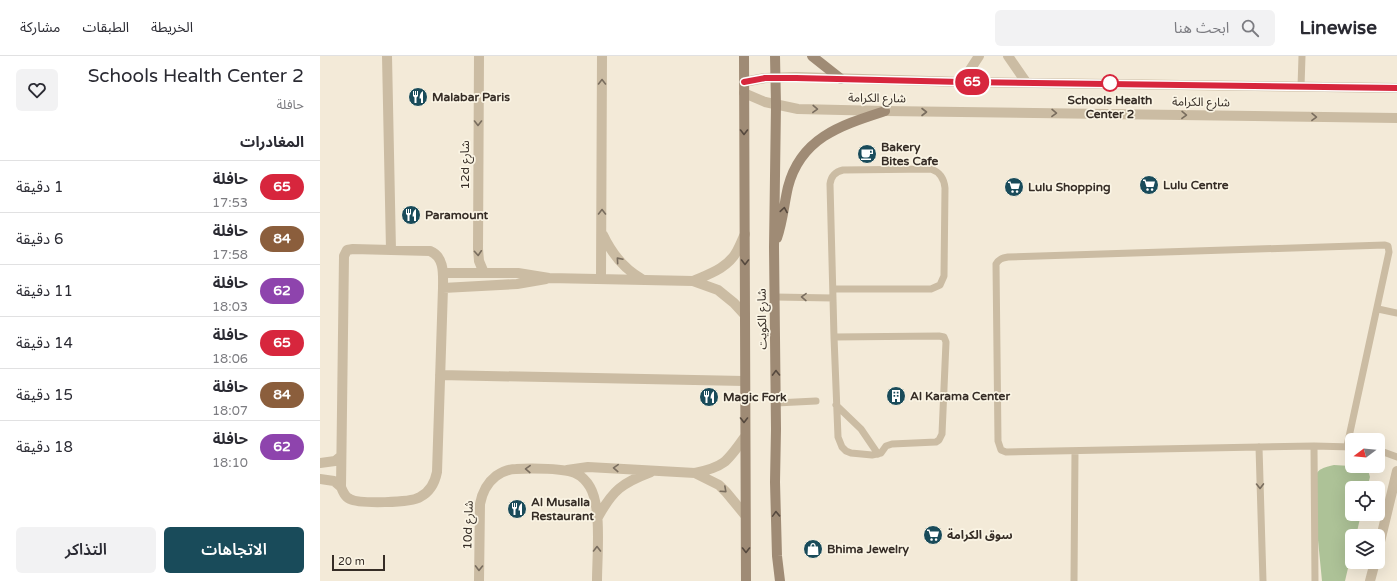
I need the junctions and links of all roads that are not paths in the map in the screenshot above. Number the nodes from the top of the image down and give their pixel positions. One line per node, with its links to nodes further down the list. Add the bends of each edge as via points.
1 (387, 56): 24 (street)
2 (479, 56): 26 (street, 12d شارع, one-way to 26, via 478,249)
3 (602, 56): 21 (street, one-way to 3)
4 (744, 56): 12 (main road, شارع الكويت)
5 (775, 56): 10 (main road, شارع الكويت)
6 (812, 56): 11 (main road)
7 (979, 56): 13 (street)
8 (1008, 56): 14 (street)
9 (1302, 56): 15 (lane)
10 (776, 77): 11 (street, شارع الكرامة); 12 (street, شارع الكرامة); 18 (main road, شارع الكويت)
11 (841, 79): 13 (street, شارع الكرامة)
12 (744, 82): 17 (main road, شارع الكويت)
13 (962, 82): 14 (street, شارع الكرامة)
14 (1026, 82): 15 (street, شارع الكرامة)
15 (1302, 87): 16 (street, شارع الكرامة)
16 (1397, 88)
17 (744, 93): 18 (street, شارع الكرامة); 22 (main road, شارع الكويت, one-way to 22)
18 (776, 105): 19 (street, شارع الكرامة, one-way to 19, via 798,109); 23 (main road, شارع الكويت)
19 (885, 111): 20 (street, شارع الكرامة, one-way to 20); 23 (main road, one-way to 19, via 790,181 799,160 820,138 833,130)
20 (1397, 118)
21 (602, 233): 28 (street); 29 (street, one-way to 21, via 623,266)
22 (745, 234): 30 (street, via 729,262); 37 (main road, شارع الكويت, one-way to 37)
23 (774, 247): 33 (main road, شارع الكويت)
24 (391, 250): 25 (street, via 435,253 441,262); 52 (street, via 353,249 347,250 344,254)
25 (443, 273): 26 (street); 31 (street)
26 (484, 273): 27 (street, via 518,273)
27 (550, 278): 28 (street); 31 (street, via 517,284)
28 (601, 279): 29 (street)
29 (643, 280): 30 (street)
30 (693, 281): 37 (street, via 718,290)
31 (443, 288): 39 (street)
32 (832, 289): 32 (lane, via 931,289 940,285 944,276 945,181 937,171 843,170 833,174 830,184); 34 (lane)
33 (775, 297): 34 (lane, one-way to 33); 43 (main road, شارع الكويت, one-way to 33)
34 (833, 298): 38 (lane)
35 (1378, 309): 36 (lane); 44 (lane); 49 (lane, via 1389,252 1388,246 1385,245 1003,257 998,260 995,269 999,446 1006,452)
36 (1397, 313)
37 (745, 314): 40 (main road, شارع الكويت)
38 (834, 337): 42 (lane); 51 (lane, via 939,336 946,340 941,437 932,443 892,444)
39 (440, 375): 40 (street); 60 (street, via 437,472 428,491 411,501 356,502 346,497)
40 (744, 381): 45 (main road, شارع الكويت, one-way to 45)
41 (816, 401): 43 (lane)
42 (833, 401): 51 (lane, via 861,429); 51 (lane, via 838,437 842,447 851,453)
43 (776, 403): 68 (main road, شارع الكويت, one-way to 43, via 775,482)
44 (1353, 433)
45 (744, 438): 58 (street, 10d شارع, via 721,466); 61 (main road, شارع الكويت)
46 (1314, 446): 47 (lane); 48 (lane); 71 (lane)
47 (1260, 447): 49 (lane); 70 (lane, one-way to 70)
48 (1345, 447)
49 (1075, 451): 69 (lane)
50 (1385, 453): 53 (lane)
51 (878, 454)
52 (341, 456): 54 (street, via 335,461); 60 (street)
53 (1397, 457)
54 (320, 463)
55 (567, 470): 56 (street, 10d شارع, one-way to 55, via 588,467); 62 (street, 10d شارع, via 585,480 591,489); 65 (street, 10d شارع, one-way to 65, via 516,468 497,475 490,481 483,492 480,504)
56 (655, 471): 58 (street, 10d شارع); 62 (street, 10d شارع, via 626,483 617,490)
57 (1397, 471): 63 (street)
58 (695, 473): 61 (street, 10d شارع, one-way to 61, via 719,485)
59 (320, 479): 60 (street, via 334,481)
60 (341, 487)
61 (745, 515): 67 (main road, شارع الكويت, one-way to 67)
62 (598, 517): 66 (street, 10d شارع, one-way to 62)
63 (1383, 529)
64 (1373, 569): 72 (street)
65 (479, 581)
66 (597, 581)
67 (746, 581)
68 (780, 581)
69 (1074, 581)
70 (1263, 581)
71 (1315, 581)
72 (1370, 581)

